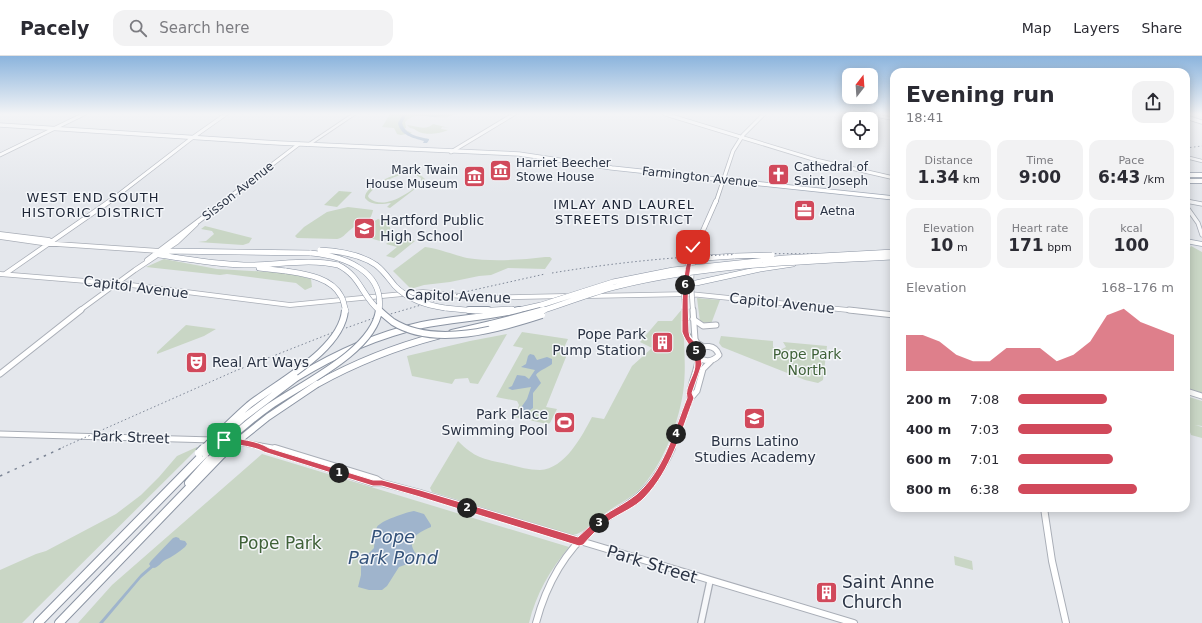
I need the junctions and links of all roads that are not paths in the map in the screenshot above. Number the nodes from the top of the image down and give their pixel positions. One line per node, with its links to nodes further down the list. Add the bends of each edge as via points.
1 (29, 140): 11 (main road)
2 (189, 140): 30 (main road, via 107,204)
3 (236, 140): 8 (main road, Farmington Avenue)
4 (315, 140): 9 (street)
5 (470, 140): 10 (main road)
6 (739, 140): 17 (main road)
7 (752, 140): 16 (main road, via 830,164)
8 (299, 144): 9 (main road, Farmington Avenue); 35 (main road, Sisson Avenue)
9 (308, 145): 10 (main road, Farmington Avenue)
10 (451, 152): 17 (main road, Farmington Avenue, via 530,156)
11 (0, 154)
12 (1190, 158): 13 (street)
13 (1202, 162)
14 (1190, 173): 15 (highway)
15 (1202, 174)
16 (890, 177)
17 (724, 180): 20 (main road, Farmington Avenue); 27 (main road)
18 (1190, 180): 19 (highway)
19 (1202, 180)
20 (890, 198)
21 (1190, 202): 22 (street)
22 (1202, 204)
23 (1190, 212): 24 (street)
24 (1197, 222): 25 (street); 28 (street)
25 (1202, 223)
26 (0, 234): 30 (main road)
27 (701, 235): 38 (main road, bridge, via 699,247); 38 (main road, bridge, via 693,247)
28 (1202, 235)
29 (0, 238): 30 (main road)
30 (51, 242): 35 (main road); 41 (main road)
31 (1190, 242): 32 (main road)
32 (1202, 244)
33 (312, 252): 35 (highway); 47 (highway, bridge, via 339,252 363,258 380,268 397,288 409,297 426,304); 63 (highway, bridge, via 344,260 369,276 380,298 375,325 365,340 350,354 269,407 242,428)
34 (890, 252): 36 (highway, bridge)
35 (159, 253): 40 (highway); 44 (main road, Sisson Avenue)
36 (829, 255): 38 (highway, bridge); 47 (highway, bridge, via 724,263 639,276 604,284 542,305)
37 (890, 257): 39 (highway, bridge)
38 (692, 259): 43 (main road, bridge)
39 (804, 262): 42 (highway, bridge, via 718,269); 43 (highway, bridge)
40 (233, 264): 42 (highway, bridge, via 261,265 315,261 338,265 353,274 373,304 387,318 415,330 441,334 476,333 505,327); 62 (highway, bridge, via 317,278 336,290 345,308 340,327 332,341 249,405)
41 (2, 274): 44 (main road, Capitol Avenue)
42 (633, 283): 63 (highway, bridge, via 530,315 418,340 388,350 317,384)
43 (688, 283): 45 (main road, bridge); 46 (main road, bridge)
44 (117, 284): 48 (main road, Capitol Avenue, via 290,305 423,292 479,298 684,294); 55 (main road, Sisson Avenue)
45 (685, 303): 46 (main road); 52 (main road, via 686,333)
46 (693, 303): 49 (main road)
47 (495, 313): 62 (highway, bridge, via 385,335 345,350 296,378 240,420)
48 (890, 315)
49 (693, 319): 50 (main road, via 703,327); 51 (main road, via 695,340)
50 (716, 325)
51 (702, 346): 52 (main road); 54 (main road, via 712,347 718,352 718,358)
52 (696, 350): 53 (main road)
53 (698, 358): 54 (main road); 56 (main road, via 699,366)
54 (711, 361): 57 (main road, via 702,370)
55 (0, 374)
56 (693, 382): 57 (main road); 60 (main road)
57 (700, 383): 60 (main road)
58 (1190, 392): 59 (main road)
59 (1202, 396)
60 (690, 398): 65 (main road, via 668,456 649,487 632,503 596,525)
61 (0, 434): 65 (main road, Park Street, via 241,442)
62 (202, 453): 67 (highway, via 182,477)
63 (219, 454): 68 (highway)
64 (1045, 512): 72 (main road, via 1052,561)
65 (579, 542): 66 (main road, Park Street); 69 (main road, via 565,559 546,591)
66 (710, 581): 70 (street); 71 (main road, Park Street)
67 (38, 623)
68 (59, 623)
69 (536, 623)
70 (701, 623)
71 (854, 623)
72 (1066, 623)

